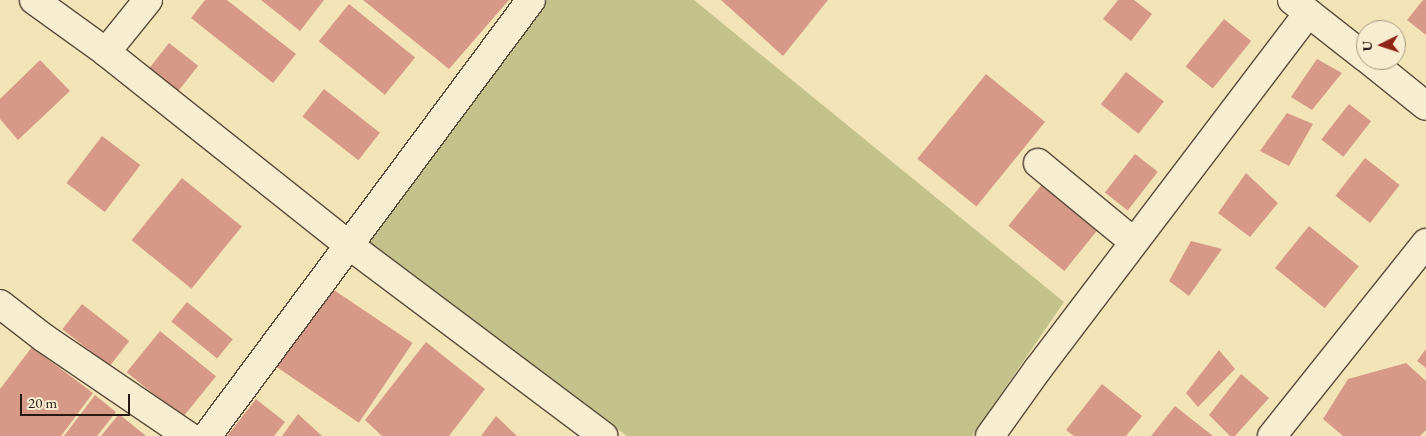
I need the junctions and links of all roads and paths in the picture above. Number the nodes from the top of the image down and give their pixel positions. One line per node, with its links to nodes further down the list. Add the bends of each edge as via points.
1 (34, 0): 6 (street)
2 (148, 0): 6 (street)
3 (531, 0): 12 (street)
4 (1300, 7): 5 (street); 10 (street)
5 (1356, 50)
6 (106, 52): 12 (street)
7 (1381, 70): 8 (street)
8 (1426, 106)
9 (1038, 163): 10 (street)
10 (1134, 242): 17 (street)
11 (1426, 243): 18 (street)
12 (349, 245): 15 (street); 16 (street)
13 (0, 304): 14 (street, via 44,338)
14 (188, 436)
15 (207, 436)
16 (603, 436)
17 (990, 436)
18 (1272, 436)

